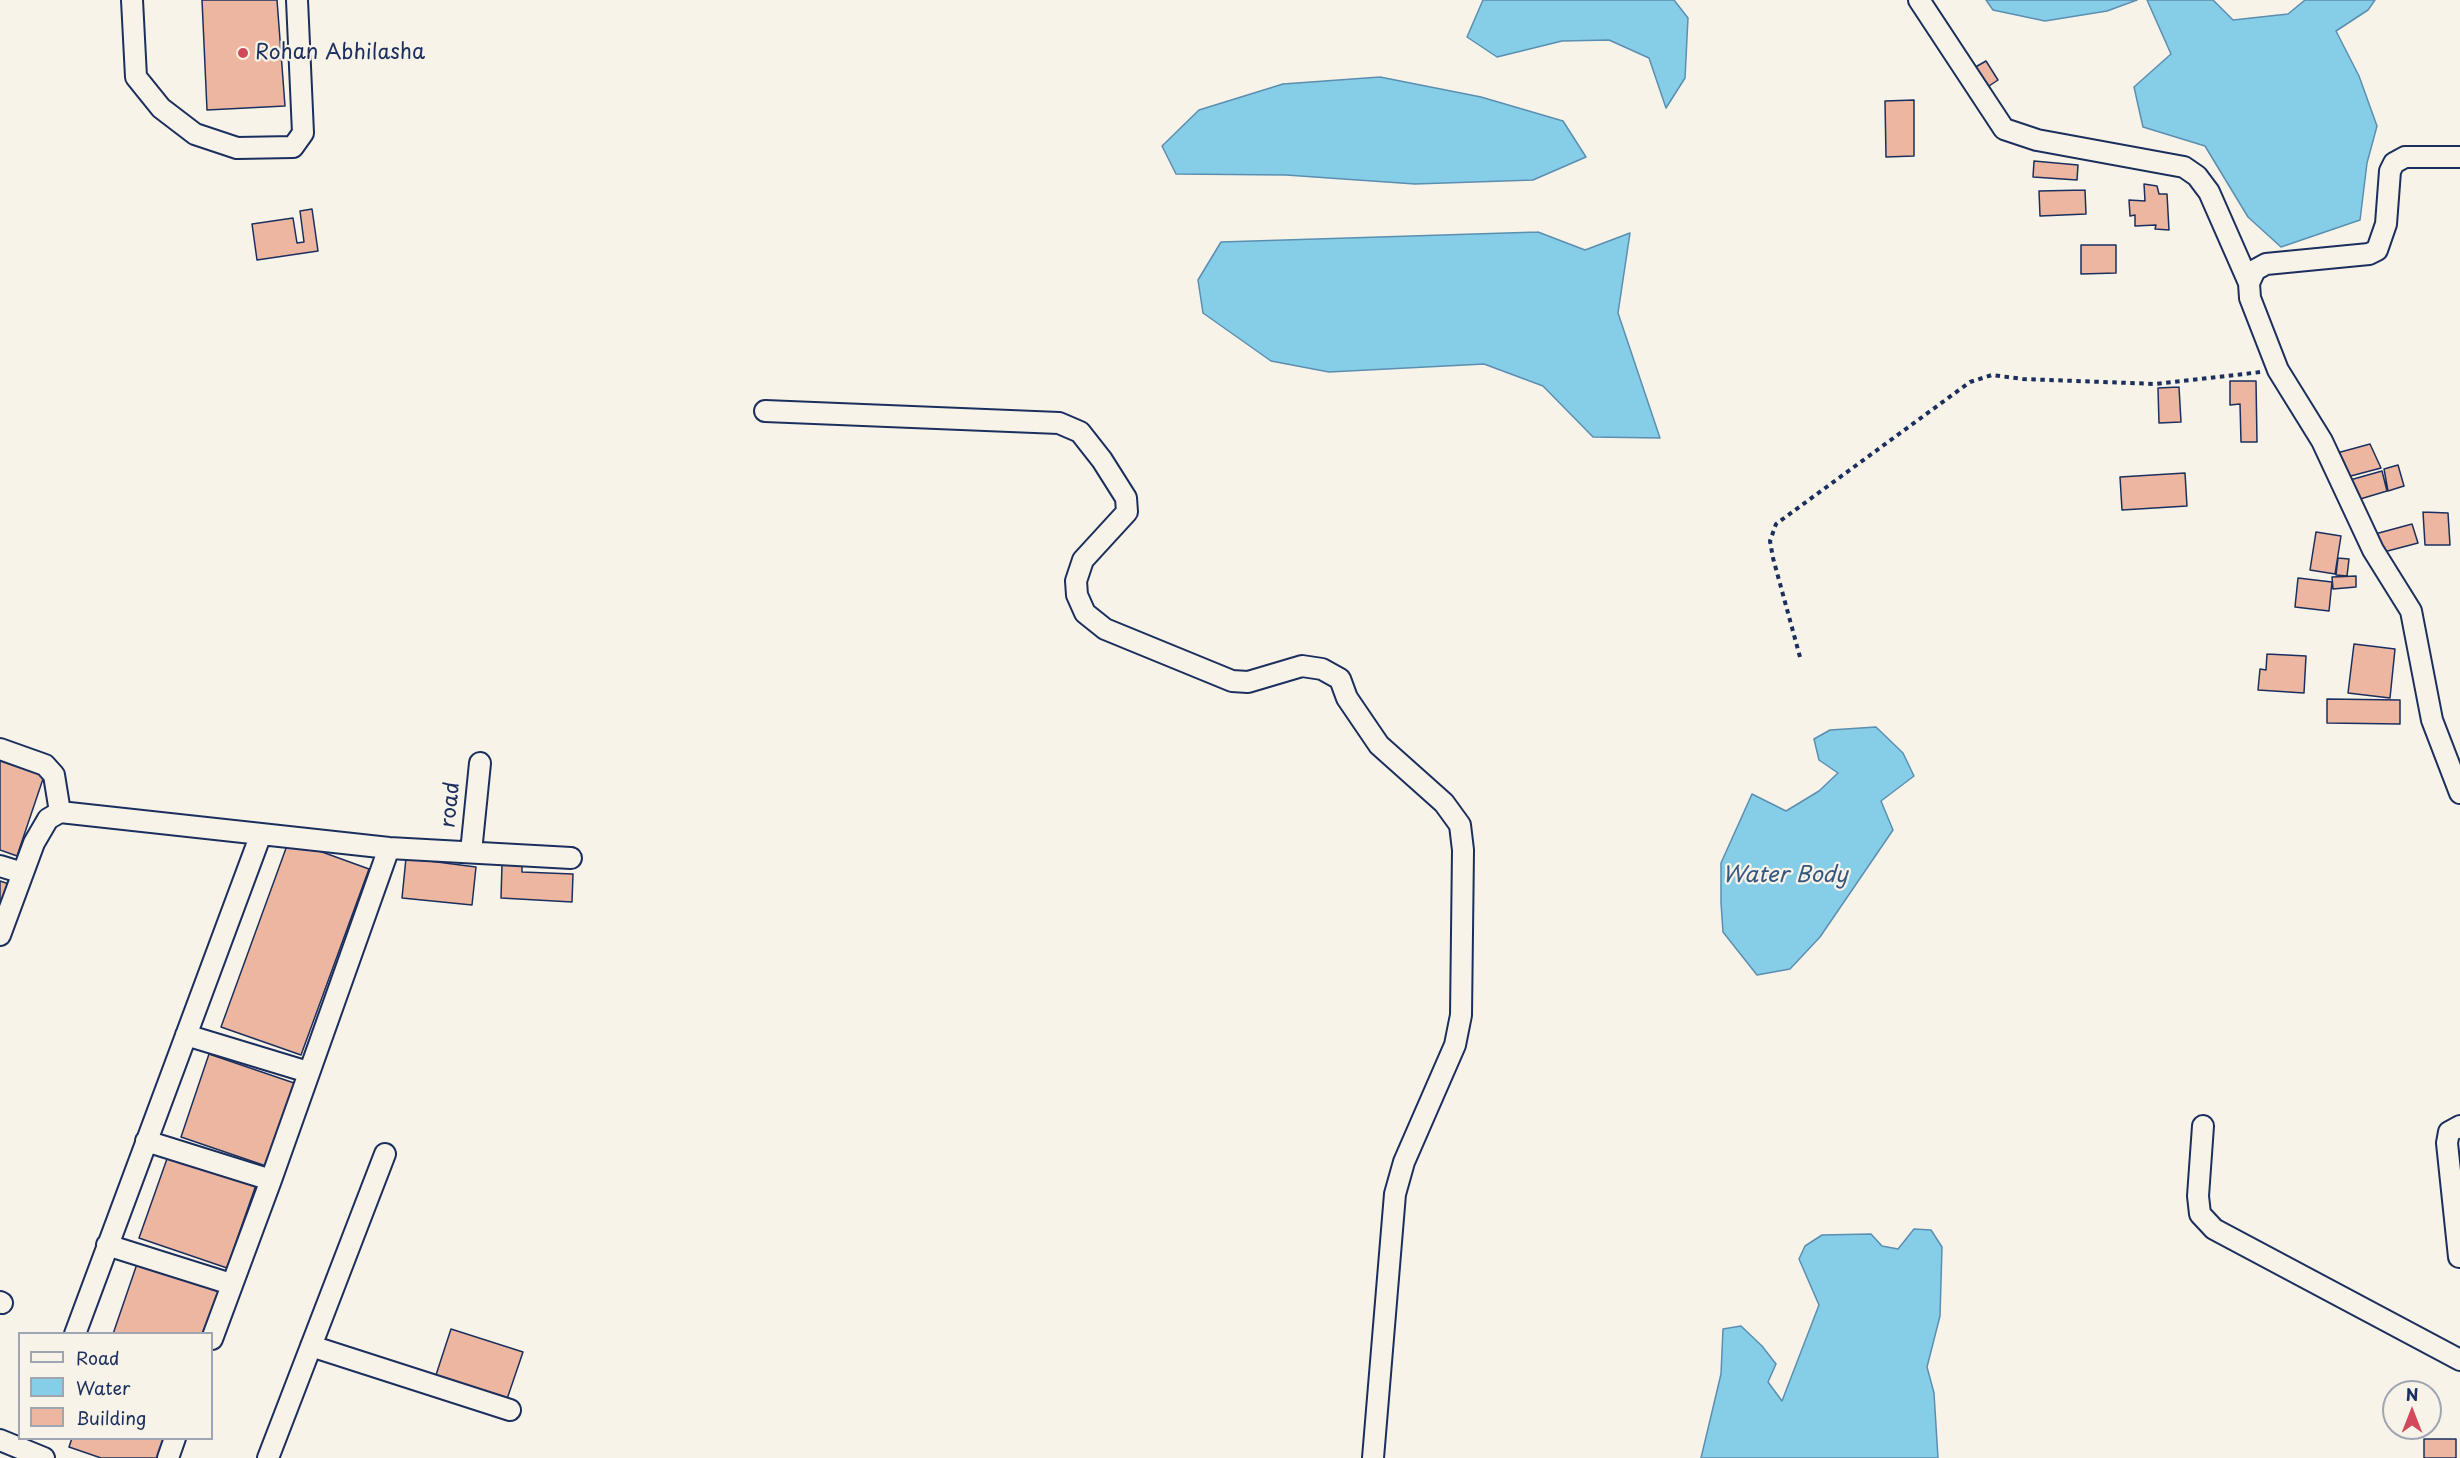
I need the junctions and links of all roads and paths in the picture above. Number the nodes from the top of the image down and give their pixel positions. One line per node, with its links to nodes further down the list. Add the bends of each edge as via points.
1 (132, 0): 2 (street, via 136,77 161,108 195,134 237,148 294,147 303,133)
2 (297, 0)
3 (1919, 0): 5 (street, via 2004,129 2037,140 2184,167 2197,176 2209,192)
4 (2460, 157): 5 (street, via 2405,157 2394,163 2386,224 2377,250 2266,264 2255,270)
5 (2250, 283): 6 (street, via 2250,298)
6 (2278, 370): 8 (path, via 2156,384 2024,380 1992,375 1970,382 1776,524 1770,541 1773,558); 11 (street, via 2322,441 2373,550 2411,611 2432,720)
7 (765, 411): 40 (street, via 1059,423 1080,432 1126,498 1127,512 1083,560 1076,581 1085,613 1105,629 1232,681 1248,682 1302,666 1322,669 1340,679 1347,698 1379,745 1444,803 1460,825 1461,1015 1455,1045 1404,1162 1395,1194)
8 (1800, 657)
9 (0, 749): 12 (street, via 45,765 54,776)
10 (480, 763): 15 (street, road)
11 (2460, 793)
12 (60, 812): 13 (street); 18 (street, via 48,819)
13 (261, 834): 14 (street); 20 (street)
14 (389, 848): 15 (street); 21 (street)
15 (471, 852): 16 (street)
16 (571, 858)
17 (0, 866): 18 (street)
18 (23, 873): 19 (street)
19 (0, 935)
20 (186, 1035): 21 (street); 24 (street)
21 (308, 1072): 26 (street)
22 (2203, 1126): 33 (street, via 2198,1196 2200,1214 2214,1229)
23 (2460, 1126): 28 (street, via 2449,1132 2447,1143)
24 (146, 1141): 26 (street); 27 (street)
25 (385, 1154): 32 (street)
26 (271, 1180): 29 (street)
27 (107, 1245): 29 (street); 30 (street)
28 (2459, 1257)
29 (231, 1284): 31 (street)
30 (76, 1332)
31 (213, 1336)
32 (311, 1346): 34 (street); 39 (street)
33 (2460, 1360)
34 (510, 1410)
35 (0, 1440): 37 (street)
36 (175, 1440): 38 (street)
37 (36, 1450)
38 (168, 1458)
39 (268, 1458)
40 (1373, 1458)

